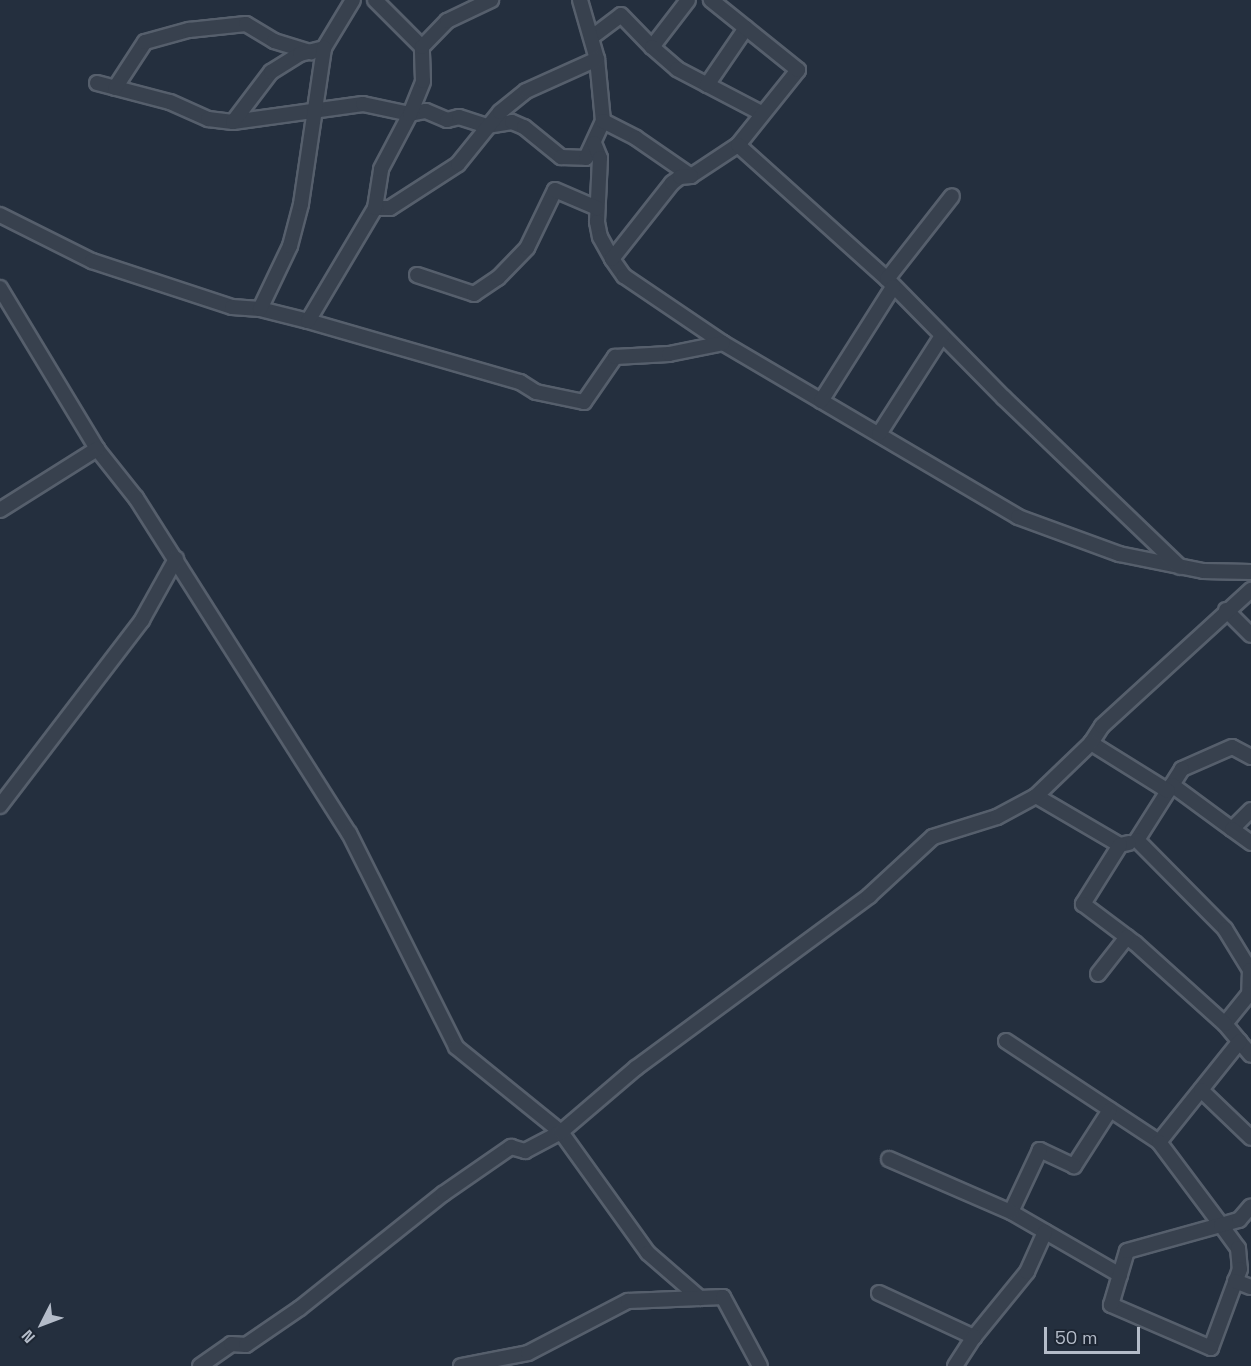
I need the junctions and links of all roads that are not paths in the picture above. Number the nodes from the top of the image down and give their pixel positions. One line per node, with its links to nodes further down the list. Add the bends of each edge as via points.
1 (352, 0): 11 (street)
2 (375, 0): 9 (street)
3 (491, 0): 9 (street, via 447,21)
4 (580, 0): 8 (street)
5 (688, 0): 10 (street)
6 (711, 0): 7 (street)
7 (746, 28): 14 (street); 17 (street, via 798,70)
8 (592, 37): 10 (street, via 621,15); 12 (street)
9 (422, 47): 18 (street, via 423,81)
10 (652, 47): 14 (street, via 677,69)
11 (317, 50): 15 (street, via 274,41 246,24 189,30 145,42); 16 (street); 20 (street, via 271,72)
12 (597, 59): 19 (street); 21 (street, via 526,91)
13 (97, 83): 15 (street)
14 (707, 84): 17 (street)
15 (115, 88): 20 (street, via 170,102 208,119)
16 (314, 110): 18 (street, via 373,104); 20 (street); 33 (street, via 301,204 290,246)
17 (761, 113): 23 (street)
18 (411, 114): 21 (street, via 426,111 447,120 459,117); 27 (street, via 381,169)
19 (603, 121): 22 (street); 24 (street, via 636,138)
20 (233, 122)
21 (489, 126): 22 (street, via 512,122 524,127 566,159 586,158); 27 (street, via 458,164 390,208)
22 (594, 143): 26 (street, via 600,158)
23 (738, 145): 24 (street); 31 (street)
24 (691, 177): 29 (street, via 680,177 672,183)
25 (952, 196): 31 (street)
26 (597, 207): 29 (street, via 600,237); 30 (street, via 555,190 527,248 498,278 474,294)
27 (375, 208): 34 (street)
28 (0, 214): 33 (street, via 93,261 232,307)
29 (612, 259): 36 (street, via 624,276)
30 (417, 275)
31 (890, 283): 35 (street); 37 (street)
32 (0, 288): 39 (street)
33 (260, 309): 34 (street)
34 (308, 321): 36 (street, via 520,382 536,392 584,402 615,357 669,354)
35 (942, 336): 38 (street); 42 (street)
36 (723, 343): 37 (street)
37 (821, 401): 38 (street)
38 (879, 434): 42 (street, via 1018,517 1119,554)
39 (97, 449): 40 (street); 41 (street, via 136,498)
40 (0, 510)
41 (176, 559): 51 (street, via 142,620); 66 (street, via 349,833 456,1047)
42 (1180, 567): 43 (street)
43 (1251, 572)
44 (1251, 590): 45 (street)
45 (1226, 610): 46 (street); 47 (street, via 1102,726)
46 (1251, 634)
47 (1091, 743): 49 (street); 50 (street)
48 (1251, 757): 49 (street, via 1232,747 1182,770)
49 (1170, 788): 53 (street); 54 (street)
50 (1036, 796): 56 (street); 66 (street, via 997,817 933,837 869,896 627,1075)
51 (0, 807)
52 (1251, 810): 53 (street)
53 (1232, 829): 55 (street)
54 (1137, 840): 56 (street); 59 (street, via 1225,928)
55 (1251, 843)
56 (1120, 845): 57 (street, via 1083,904)
57 (1127, 937): 58 (street); 60 (street)
58 (1098, 974)
59 (1250, 975): 60 (street, via 1249,994)
60 (1225, 1024): 62 (street)
61 (1006, 1041): 65 (street)
62 (1240, 1041): 63 (street); 64 (street)
63 (1251, 1055)
64 (1201, 1090): 67 (street); 68 (street)
65 (1110, 1110): 68 (street); 71 (street, via 1074,1166 1040,1150)
66 (561, 1132): 78 (street, via 648,1253); 80 (street, via 525,1151 511,1147 443,1194 317,1297 246,1344 231,1344)
67 (1251, 1138)
68 (1159, 1142): 72 (street)
69 (889, 1159): 71 (street)
70 (1251, 1206): 72 (street, via 1239,1220)
71 (1011, 1212): 73 (street)
72 (1221, 1225): 74 (street, via 1127,1251); 75 (street, via 1238,1248 1240,1269)
73 (1045, 1232): 74 (street); 79 (street, via 1027,1272)
74 (1120, 1275): 75 (street, via 1111,1305 1211,1348)
75 (1235, 1281): 76 (street)
76 (1251, 1287)
77 (879, 1293): 79 (street)
78 (700, 1298): 81 (street, via 628,1301 528,1353); 82 (street, via 723,1297)
79 (974, 1337): 83 (street)
80 (200, 1366)
81 (461, 1366)
82 (760, 1366)
83 (955, 1366)

